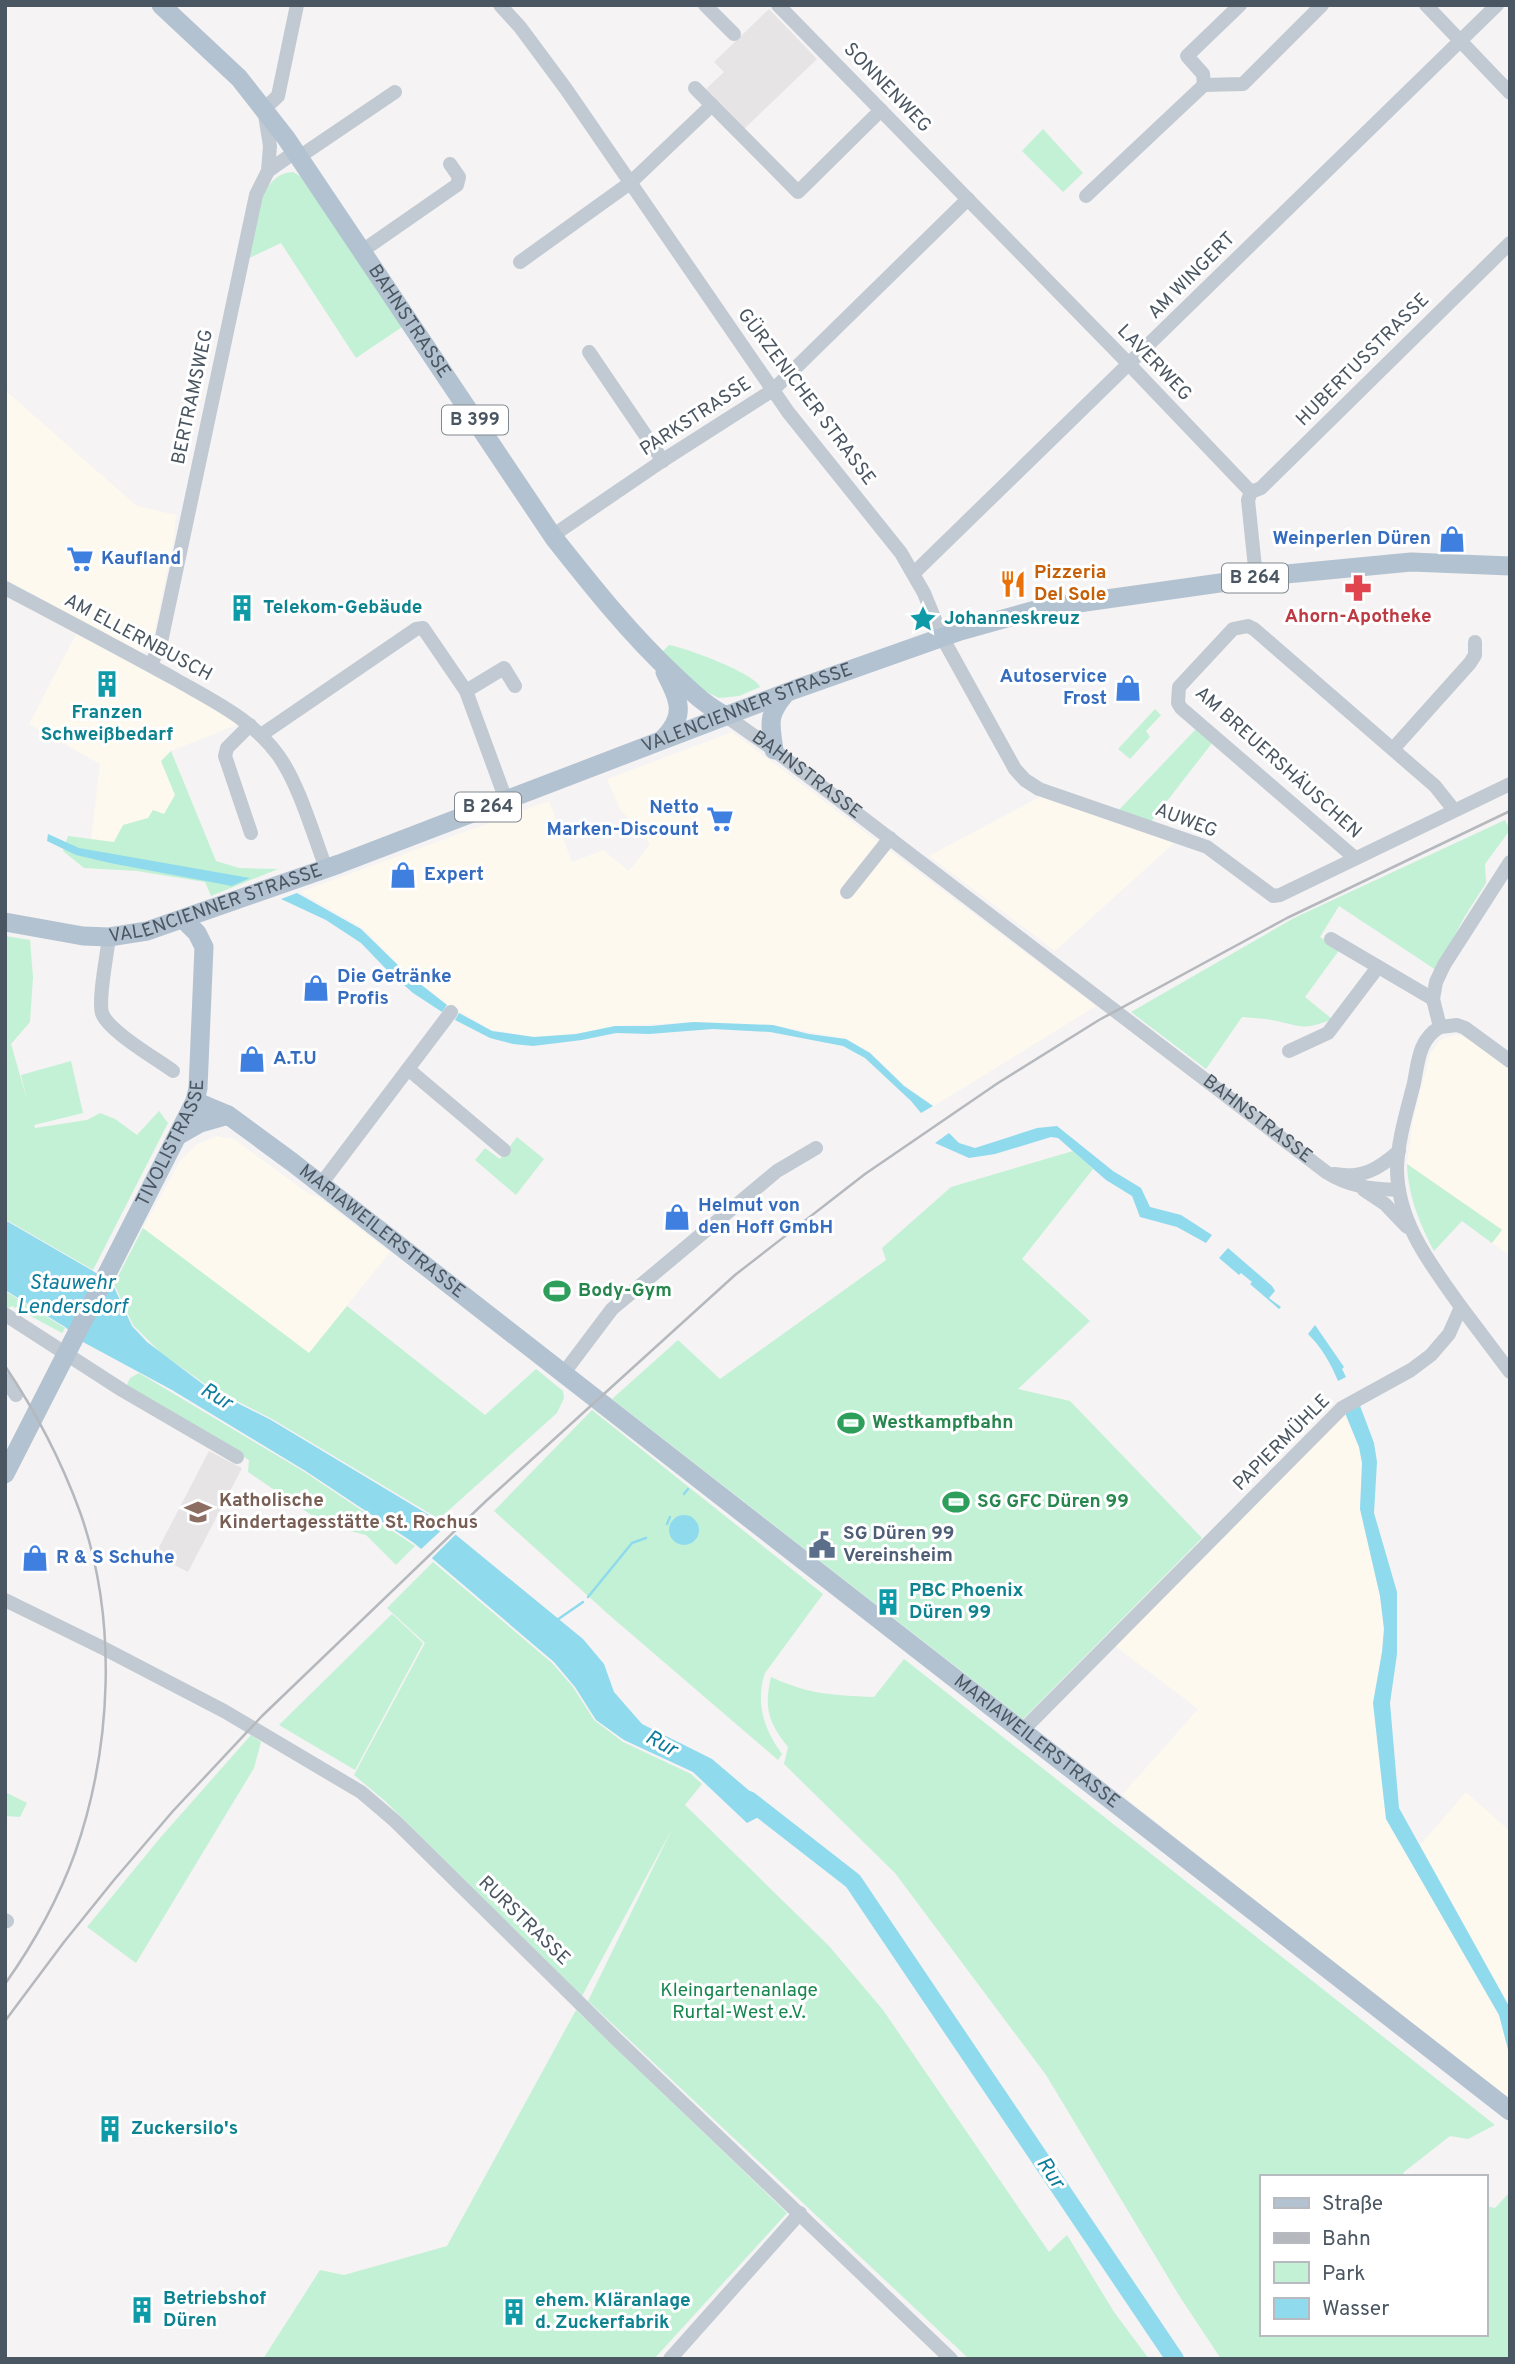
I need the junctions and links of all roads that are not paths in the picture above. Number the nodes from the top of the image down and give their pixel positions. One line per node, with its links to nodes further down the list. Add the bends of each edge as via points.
1 (161, 5): 17 (main road, BAHNSTRASSE / B 399, via 216,54)
2 (297, 5): 17 (street, via 278,96)
3 (500, 5): 22 (street, GÜRZENICHER STRASSE, via 541,54)
4 (705, 5): 10 (street)
5 (778, 5): 18 (street, SONNENWEG)
6 (1240, 5): 12 (street, via 1187,56 1203,74)
7 (1322, 5): 12 (street, via 1243,84)
8 (1426, 5): 11 (street)
9 (1497, 5): 11 (street, AM WINGERT)
10 (734, 34)
11 (1460, 41): 15 (street); 29 (street, AM WINGERT)
12 (1204, 85): 23 (street)
13 (695, 89): 16 (street)
14 (395, 92): 19 (street)
15 (1510, 93)
16 (712, 105): 18 (street, via 798,192); 22 (street)
17 (264, 109): 19 (main road, BAHNSTRASSE / B 399); 21 (street, via 270,146)
18 (881, 110): 24 (street, SONNENWEG)
19 (297, 154): 21 (street); 25 (main road, BAHNSTRASSE / B 399)
20 (450, 164): 25 (street, BAHNSTRASSE, via 459,177 457,185)
21 (268, 171): 41 (street, BERTRAMSWEG, via 256,195 161,642)
22 (630, 183): 27 (street); 30 (street, GÜRZENICHER STRASSE)
23 (1086, 196)
24 (968, 199): 29 (street, LAVERWEG); 30 (street, PARKSTRASSE)
25 (362, 251): 33 (main road, BAHNSTRASSE / B 399)
26 (1507, 252): 32 (street, HUBERTUSSTRASSE, via 1261,488)
27 (520, 262)
28 (589, 352): 31 (street)
29 (1130, 365): 32 (street, LAVERWEG); 35 (street, AM WINGERT)
30 (773, 390): 31 (street, PARKSTRASSE); 35 (street, GÜRZENICHER STRASSE)
31 (663, 461): 33 (street, PARKSTRASSE)
32 (1251, 492): 36 (street)
33 (552, 536): 40 (main road, BAHNSTRASSE / B 399)
34 (1510, 566): 36 (main road, VALENCIENNER STRASSE / B 264, via 1411,562)
35 (914, 573): 38 (street, GÜRZENICHER STRASSE)
36 (1256, 578): 38 (main road, VALENCIENNER STRASSE / B 264, via 1043,608)
37 (5, 588): 41 (street, AM ELLERNBUSCH)
38 (942, 637): 44 (main road, VALENCIENNER STRASSE / B 264); 55 (street, AUWEG, via 1015,769 1039,789 1207,847 1273,896)
39 (1475, 642): 49 (street, via 1471,663)
40 (661, 663): 45 (main road, BAHNSTRASSE / B 399, via 698,698); 47 (main road, via 679,716)
41 (151, 665): 46 (street, AM ELLERNBUSCH, via 231,710)
42 (515, 686): 43 (street, via 504,667)
43 (466, 691): 46 (street, via 425,630 416,629); 51 (street)
44 (786, 693): 45 (main road, VALENCIENNER STRASSE / B 264); 48 (main road, via 773,708 769,722)
45 (726, 716): 47 (main road, VALENCIENNER STRASSE / B 264); 48 (street, BAHNSTRASSE)
46 (256, 730): 53 (street, via 227,748 225,756); 57 (street, AM ELLERNBUSCH, via 287,769)
47 (663, 740): 51 (main road, VALENCIENNER STRASSE / B 264)
48 (774, 750): 54 (street, BAHNSTRASSE)
49 (1392, 750): 52 (street, AM BREUERSHÄUSCHEN, via 1435,786); 55 (street, AM BREUERSHÄUSCHEN, via 1248,626 1233,629 1177,692 1181,708)
50 (1510, 784): 52 (street, AUWEG)
51 (506, 800): 57 (main road, VALENCIENNER STRASSE / B 264)
52 (1454, 810): 55 (street, AUWEG)
53 (251, 833)
54 (890, 838): 58 (street); 80 (street, BAHNSTRASSE)
55 (1355, 858)
56 (1510, 862): 66 (street, via 1444,965)
57 (326, 868): 59 (main road, VALENCIENNER STRASSE / B 264)
58 (848, 892)
59 (217, 908): 60 (main road, VALENCIENNER STRASSE / B 264); 64 (main road, TIVOLISTRASSE)
60 (183, 919): 62 (main road, VALENCIENNER STRASSE / B 264, via 128,936); 64 (main road)
61 (5, 922): 62 (main road, VALENCIENNER STRASSE / B 264)
62 (109, 937): 73 (street, via 102,1015 111,1027)
63 (1331, 939): 65 (street)
64 (204, 947): 71 (main road, TIVOLISTRASSE)
65 (1378, 967): 66 (street); 69 (street, via 1328,1033)
66 (1433, 999): 68 (street)
67 (450, 1012): 72 (street)
68 (1440, 1027): 70 (street, via 1465,1028); 79 (street, via 1431,1032 1421,1049)
69 (1289, 1051)
70 (1510, 1061)
71 (199, 1064): 74 (main road, TIVOLISTRASSE); 75 (main road)
72 (408, 1069): 78 (street); 82 (street)
73 (173, 1071)
74 (195, 1101): 75 (main road, MARIAWEILERSTRASSE); 76 (main road, TIVOLISTRASSE)
75 (228, 1115): 76 (main road); 82 (main road, MARIAWEILERSTRASSE)
76 (179, 1135): 88 (main road, TIVOLISTRASSE)
77 (816, 1148): 90 (street, via 777,1171 612,1309)
78 (504, 1150)
79 (1399, 1151): 81 (street, BAHNSTRASSE, via 1373,1171); 83 (street)
80 (1325, 1172): 81 (street, BAHNSTRASSE); 84 (street, BAHNSTRASSE)
81 (1346, 1176): 83 (street, BAHNSTRASSE)
82 (321, 1184): 90 (main road, MARIAWEILERSTRASSE)
83 (1398, 1184): 84 (street, BAHNSTRASSE); 85 (street)
84 (1358, 1186): 85 (street, BAHNSTRASSE, via 1385,1204)
85 (1413, 1233): 86 (street)
86 (1461, 1307): 89 (street); 96 (street, PAPIERMÜHLE, via 1449,1334 1432,1355 1342,1408)
87 (6, 1315): 88 (street)
88 (68, 1351): 93 (street, via 133,1397); 94 (main road, TIVOLISTRASSE)
89 (1510, 1372)
90 (563, 1374): 96 (main road, MARIAWEILERSTRASSE)
91 (5, 1379): 92 (street)
92 (16, 1395)
93 (237, 1457)
94 (5, 1474)
95 (5, 1600): 98 (street, RURSTRASSE, via 224,1711 361,1792)
96 (1022, 1731): 97 (main road, MARIAWEILERSTRASSE)
97 (1510, 2110)
98 (800, 2213): 99 (street); 100 (street, RURSTRASSE)
99 (670, 2359)
100 (951, 2359)

